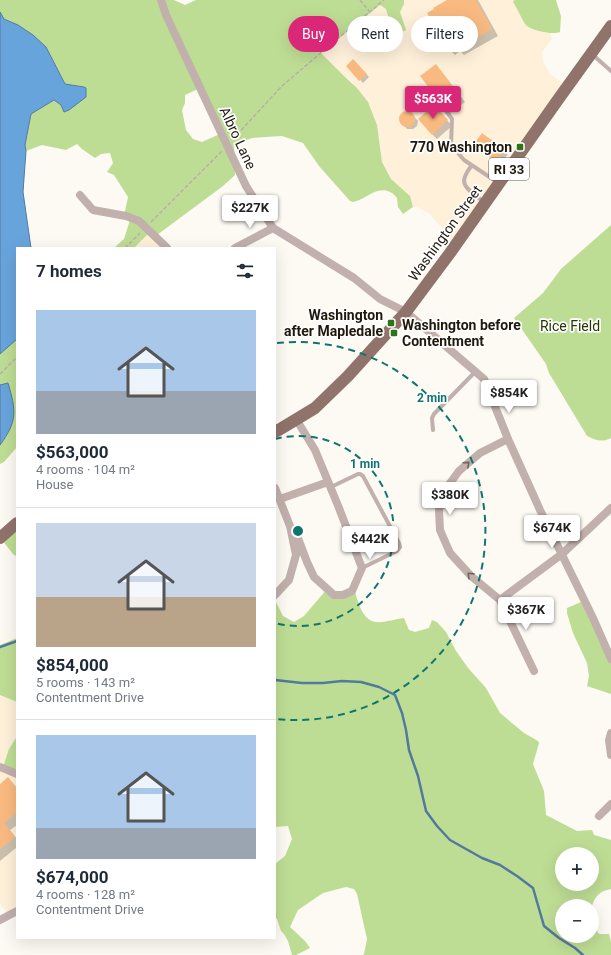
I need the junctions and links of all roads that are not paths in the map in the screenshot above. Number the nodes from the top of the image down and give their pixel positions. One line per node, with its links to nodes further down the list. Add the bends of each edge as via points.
1 (161, 0): 10 (street, Albro Lane, via 246,186)
2 (611, 26): 3 (main road, Washington Street / RI 33)
3 (591, 53): 4 (lane); 7 (main road, Washington Street / RI 33)
4 (611, 71)
5 (447, 112): 6 (lane, via 452,118 452,145 464,160)
6 (472, 165): 7 (lane); 9 (lane, via 464,178 464,183)
7 (499, 183): 9 (main road, Washington Street / RI 33)
8 (80, 195): 11 (street, via 93,210 139,221)
9 (486, 203): 13 (main road, Washington Street / RI 33)
10 (273, 228): 12 (street); 13 (street, Albro Lane, via 354,278 380,299)
11 (166, 247)
12 (237, 247)
13 (406, 312): 14 (street, Albro Lane); 15 (main road, Washington Street / RI 33, via 348,376 315,408)
14 (475, 372): 16 (lane, via 434,414); 18 (street, Albro Lane, via 484,379)
15 (296, 419): 17 (main road, Washington Street / RI 33); 19 (street, via 315,450)
16 (433, 430)
17 (276, 431)
18 (508, 439): 26 (street, Albro Lane); 29 (street, one-way to 18, via 471,576 450,553 440,530 439,510 445,490 459,471 480,453)
19 (329, 485): 21 (street); 27 (street); 27 (lane, via 358,474 363,476 399,543 397,551)
20 (276, 490): 21 (street)
21 (280, 499): 24 (street)
22 (610, 511): 26 (street)
23 (16, 524): 25 (main road)
24 (290, 526): 27 (street, via 296,533 314,577 334,596 352,591); 28 (street, via 296,555 289,580)
25 (0, 538)
26 (562, 554): 29 (street); 30 (street, Albro Lane)
27 (362, 568)
28 (276, 594)
29 (500, 600): 31 (street)
30 (611, 659)
31 (534, 671)
32 (611, 733): 33 (street)
33 (611, 755)
34 (0, 767): 35 (street)
35 (16, 774)
36 (611, 804): 37 (street)
37 (599, 816)
38 (16, 912): 39 (street)
39 (0, 920)

